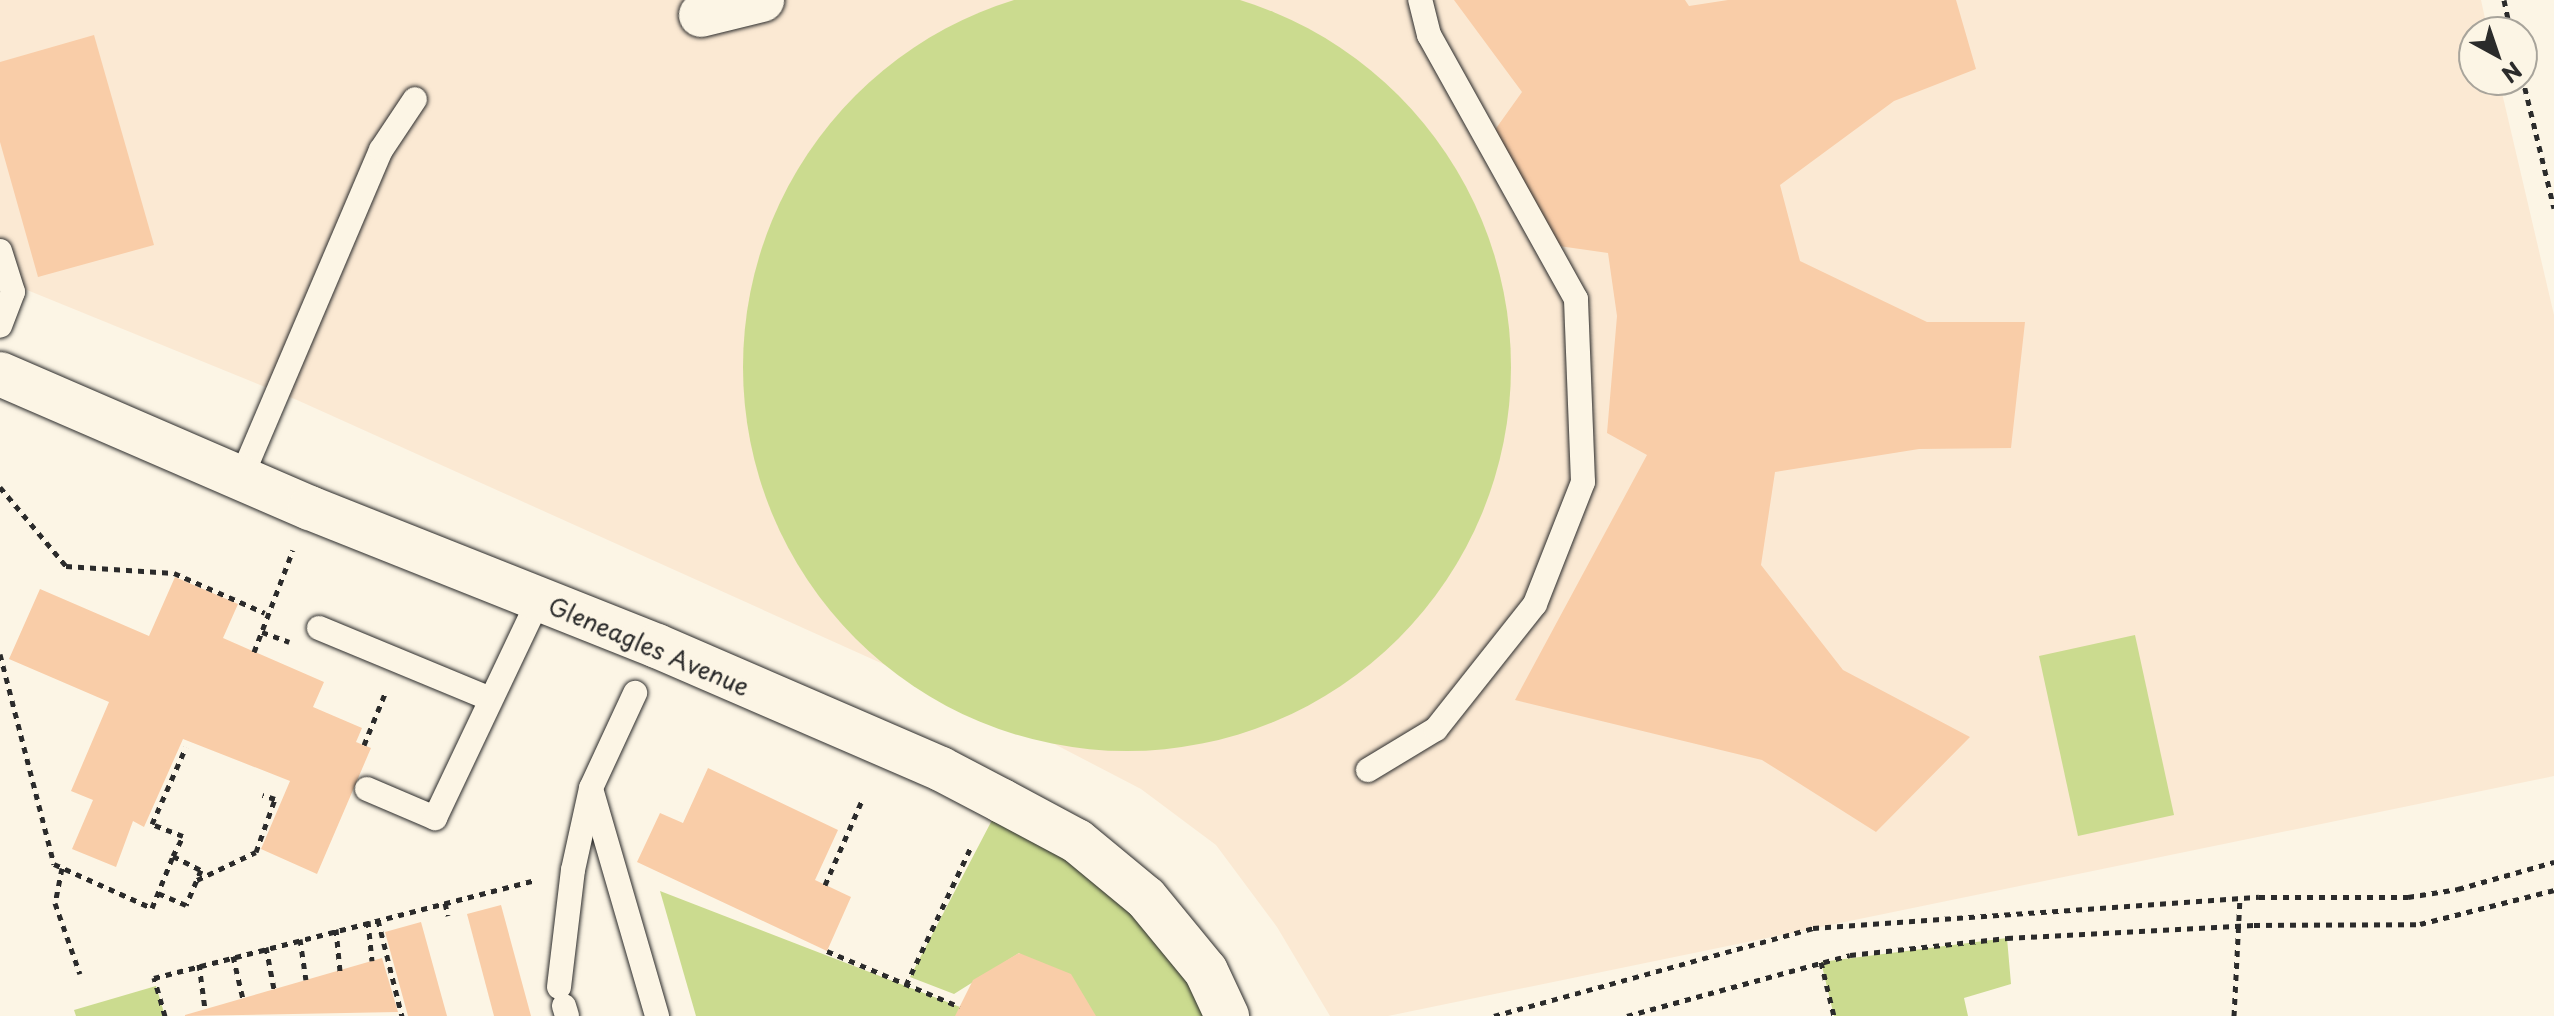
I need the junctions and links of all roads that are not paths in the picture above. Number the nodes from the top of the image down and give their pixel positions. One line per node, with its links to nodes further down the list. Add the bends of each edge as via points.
1 (762, 0): 3 (street)
2 (1420, 0): 13 (lane, via 1429,35 1576,299 1583,482 1535,604 1436,729)
3 (701, 15)
4 (415, 99): 8 (lane, via 381,150)
5 (0, 251): 6 (lane, via 13,292)
6 (0, 326)
7 (0, 374): 8 (street, Gleneagles Avenue)
8 (241, 478): 9 (street, Gleneagles Avenue)
9 (539, 599): 12 (lane); 18 (street, Gleneagles Avenue, via 941,769 1077,841 1146,898 1206,971)
10 (319, 628): 12 (lane)
11 (635, 693): 14 (lane)
12 (490, 699): 15 (lane, via 435,818)
13 (1368, 770)
14 (591, 788): 16 (lane, via 573,870); 17 (lane)
15 (367, 789)
16 (563, 1003)
17 (657, 1016)
18 (1227, 1016)

